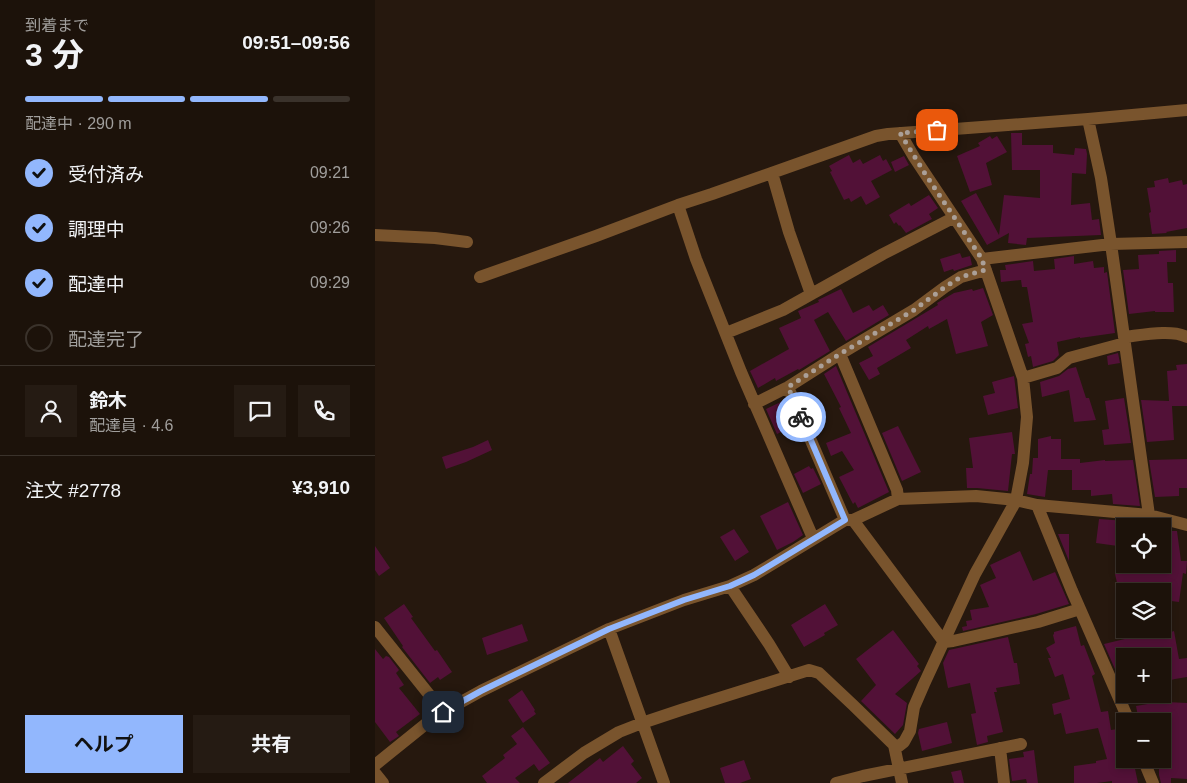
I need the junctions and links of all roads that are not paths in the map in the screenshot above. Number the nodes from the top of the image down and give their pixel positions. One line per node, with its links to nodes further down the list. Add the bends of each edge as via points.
1 (1187, 110): 2 (street)
2 (1088, 119): 3 (street); 10 (street)
3 (900, 133): 4 (street, via 876,136); 6 (street)
4 (772, 173): 5 (street); 13 (street)
5 (679, 204): 12 (street); 14 (street, via 696,259)
6 (953, 218): 11 (street); 13 (street)
7 (375, 235): 8 (street)
8 (467, 242)
9 (1187, 242): 10 (street)
10 (1111, 244): 11 (street); 16 (street)
11 (984, 264): 17 (street); 18 (street)
12 (480, 277)
13 (811, 294): 14 (street, via 783,310)
14 (726, 333): 20 (street)
15 (1185, 333): 16 (street)
16 (1125, 340): 18 (street, via 1069,358 1057,368); 24 (street)
17 (840, 354): 19 (street); 21 (street, via 897,490)
18 (1023, 378): 22 (street, via 1027,416)
19 (788, 387): 20 (street); 25 (street)
20 (754, 404): 27 (street)
21 (898, 500): 22 (street, via 976,496); 25 (street)
22 (1016, 500): 23 (street); 32 (street, via 975,574)
23 (1037, 505): 24 (street); 29 (street)
24 (1149, 516): 26 (street)
25 (849, 520): 27 (street); 32 (street)
26 (1187, 525)
27 (813, 538): 28 (street)
28 (730, 586): 31 (street); 33 (street)
29 (1080, 609): 32 (street, via 1038,622); 35 (street)
30 (375, 627): 34 (street)
31 (609, 629): 34 (street); 36 (street)
32 (944, 642): 39 (street, via 914,708 910,731)
33 (789, 676): 36 (street); 39 (street, via 809,670 819,673)
34 (443, 712): 40 (street)
35 (1126, 713)
36 (642, 723): 45 (street, via 602,741); 46 (street)
37 (1021, 744): 38 (street)
38 (1001, 748): 42 (street); 49 (street)
39 (895, 749): 42 (street)
40 (375, 765)
41 (1147, 768): 50 (street)
42 (899, 769): 47 (street); 48 (street)
43 (375, 773): 44 (street)
44 (383, 783)
45 (544, 783)
46 (664, 783)
47 (836, 783)
48 (902, 783)
49 (1004, 783)
50 (1153, 783)

